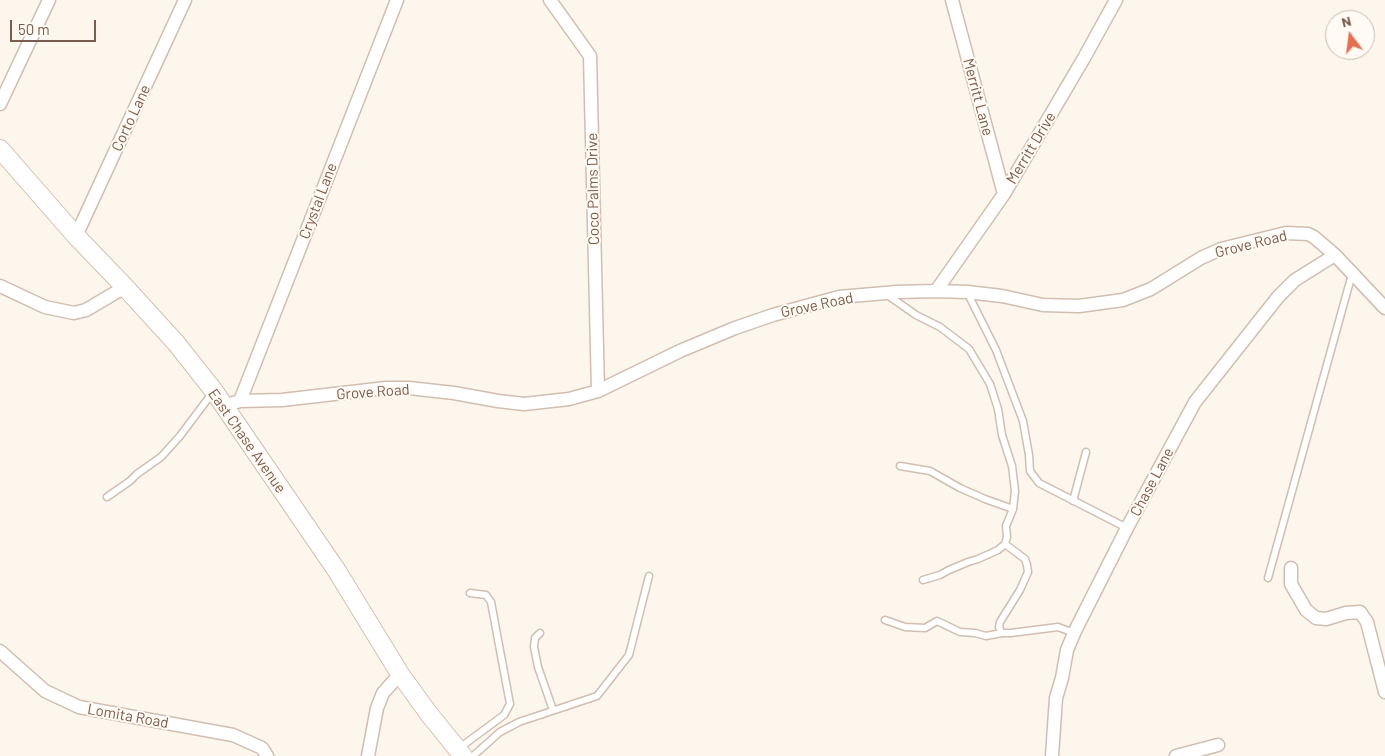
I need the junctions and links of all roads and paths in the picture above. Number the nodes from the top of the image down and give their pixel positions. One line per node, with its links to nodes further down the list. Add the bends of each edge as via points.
1 (49, 0): 7 (street)
2 (185, 0): 10 (street, Corto Lane)
3 (397, 0): 20 (street, Crystal Lane)
4 (550, 0): 19 (street, Coco Palms Drive, via 590,56)
5 (952, 0): 9 (street, Merritt Lane)
6 (1116, 0): 9 (street, Merritt Drive)
7 (0, 104)
8 (0, 149): 10 (main road, East Chase Avenue)
9 (1004, 194): 15 (street, Merritt Drive)
10 (76, 236): 14 (main road, East Chase Avenue)
11 (1335, 255): 12 (street, Grove Road); 16 (street, Grove Road, via 1308,234 1286,233 1201,258 1151,289 1123,300 1079,306 1043,305); 26 (street, Chase Lane, via 1294,280 1195,402)
12 (1352, 274): 18 (street, Grove Road); 30 (lane)
13 (0, 286): 14 (street, via 45,307 74,313 86,310)
14 (125, 287): 20 (main road, East Chase Avenue)
15 (936, 291): 16 (street, Grove Road); 17 (street, Grove Road)
16 (967, 292): 24 (lane, via 996,350 1023,421 1030,471 1040,483)
17 (885, 294): 19 (street, Grove Road, via 840,297 773,315 689,347); 25 (lane, via 940,327 969,349 986,377 998,409 1002,436 1012,466)
18 (1385, 308)
19 (598, 391): 20 (street, Grove Road, via 569,400 524,404 409,388 282,400)
20 (225, 400): 23 (lane, via 180,436 161,456); 38 (main road, East Chase Avenue)
21 (1086, 452): 24 (lane)
22 (900, 466): 25 (lane, via 930,471 960,488)
23 (107, 497)
24 (1073, 501): 26 (lane)
25 (1013, 509): 27 (lane, via 1006,526)
26 (1126, 528): 36 (street, Chase Lane)
27 (1005, 544): 31 (lane, via 978,559); 35 (lane, via 1025,559 1028,572 1000,622)
28 (1291, 568): 39 (street, via 1291,584 1306,610 1316,618 1360,612 1367,622)
29 (649, 576): 40 (lane, via 629,655 597,696)
30 (1268, 578)
31 (923, 580)
32 (470, 593): 42 (lane, via 486,594 491,602 510,704 504,715)
33 (885, 620): 35 (lane, via 905,627 925,628 937,621 960,632 986,636)
34 (540, 633): 40 (lane, via 534,647)
35 (1002, 633): 36 (lane, via 1058,627)
36 (1074, 633): 45 (street, Chase Lane, via 1056,698)
37 (0, 650): 43 (street, Lomita Road, via 45,691 79,707 233,735 262,748)
38 (400, 674): 42 (main road, East Chase Avenue, via 428,714); 44 (street, via 383,693 377,708)
39 (1385, 692)
40 (553, 710): 42 (lane, via 519,722)
41 (1218, 745): 46 (street)
42 (465, 754)
43 (267, 756)
44 (368, 756)
45 (1052, 756)
46 (1176, 756)

